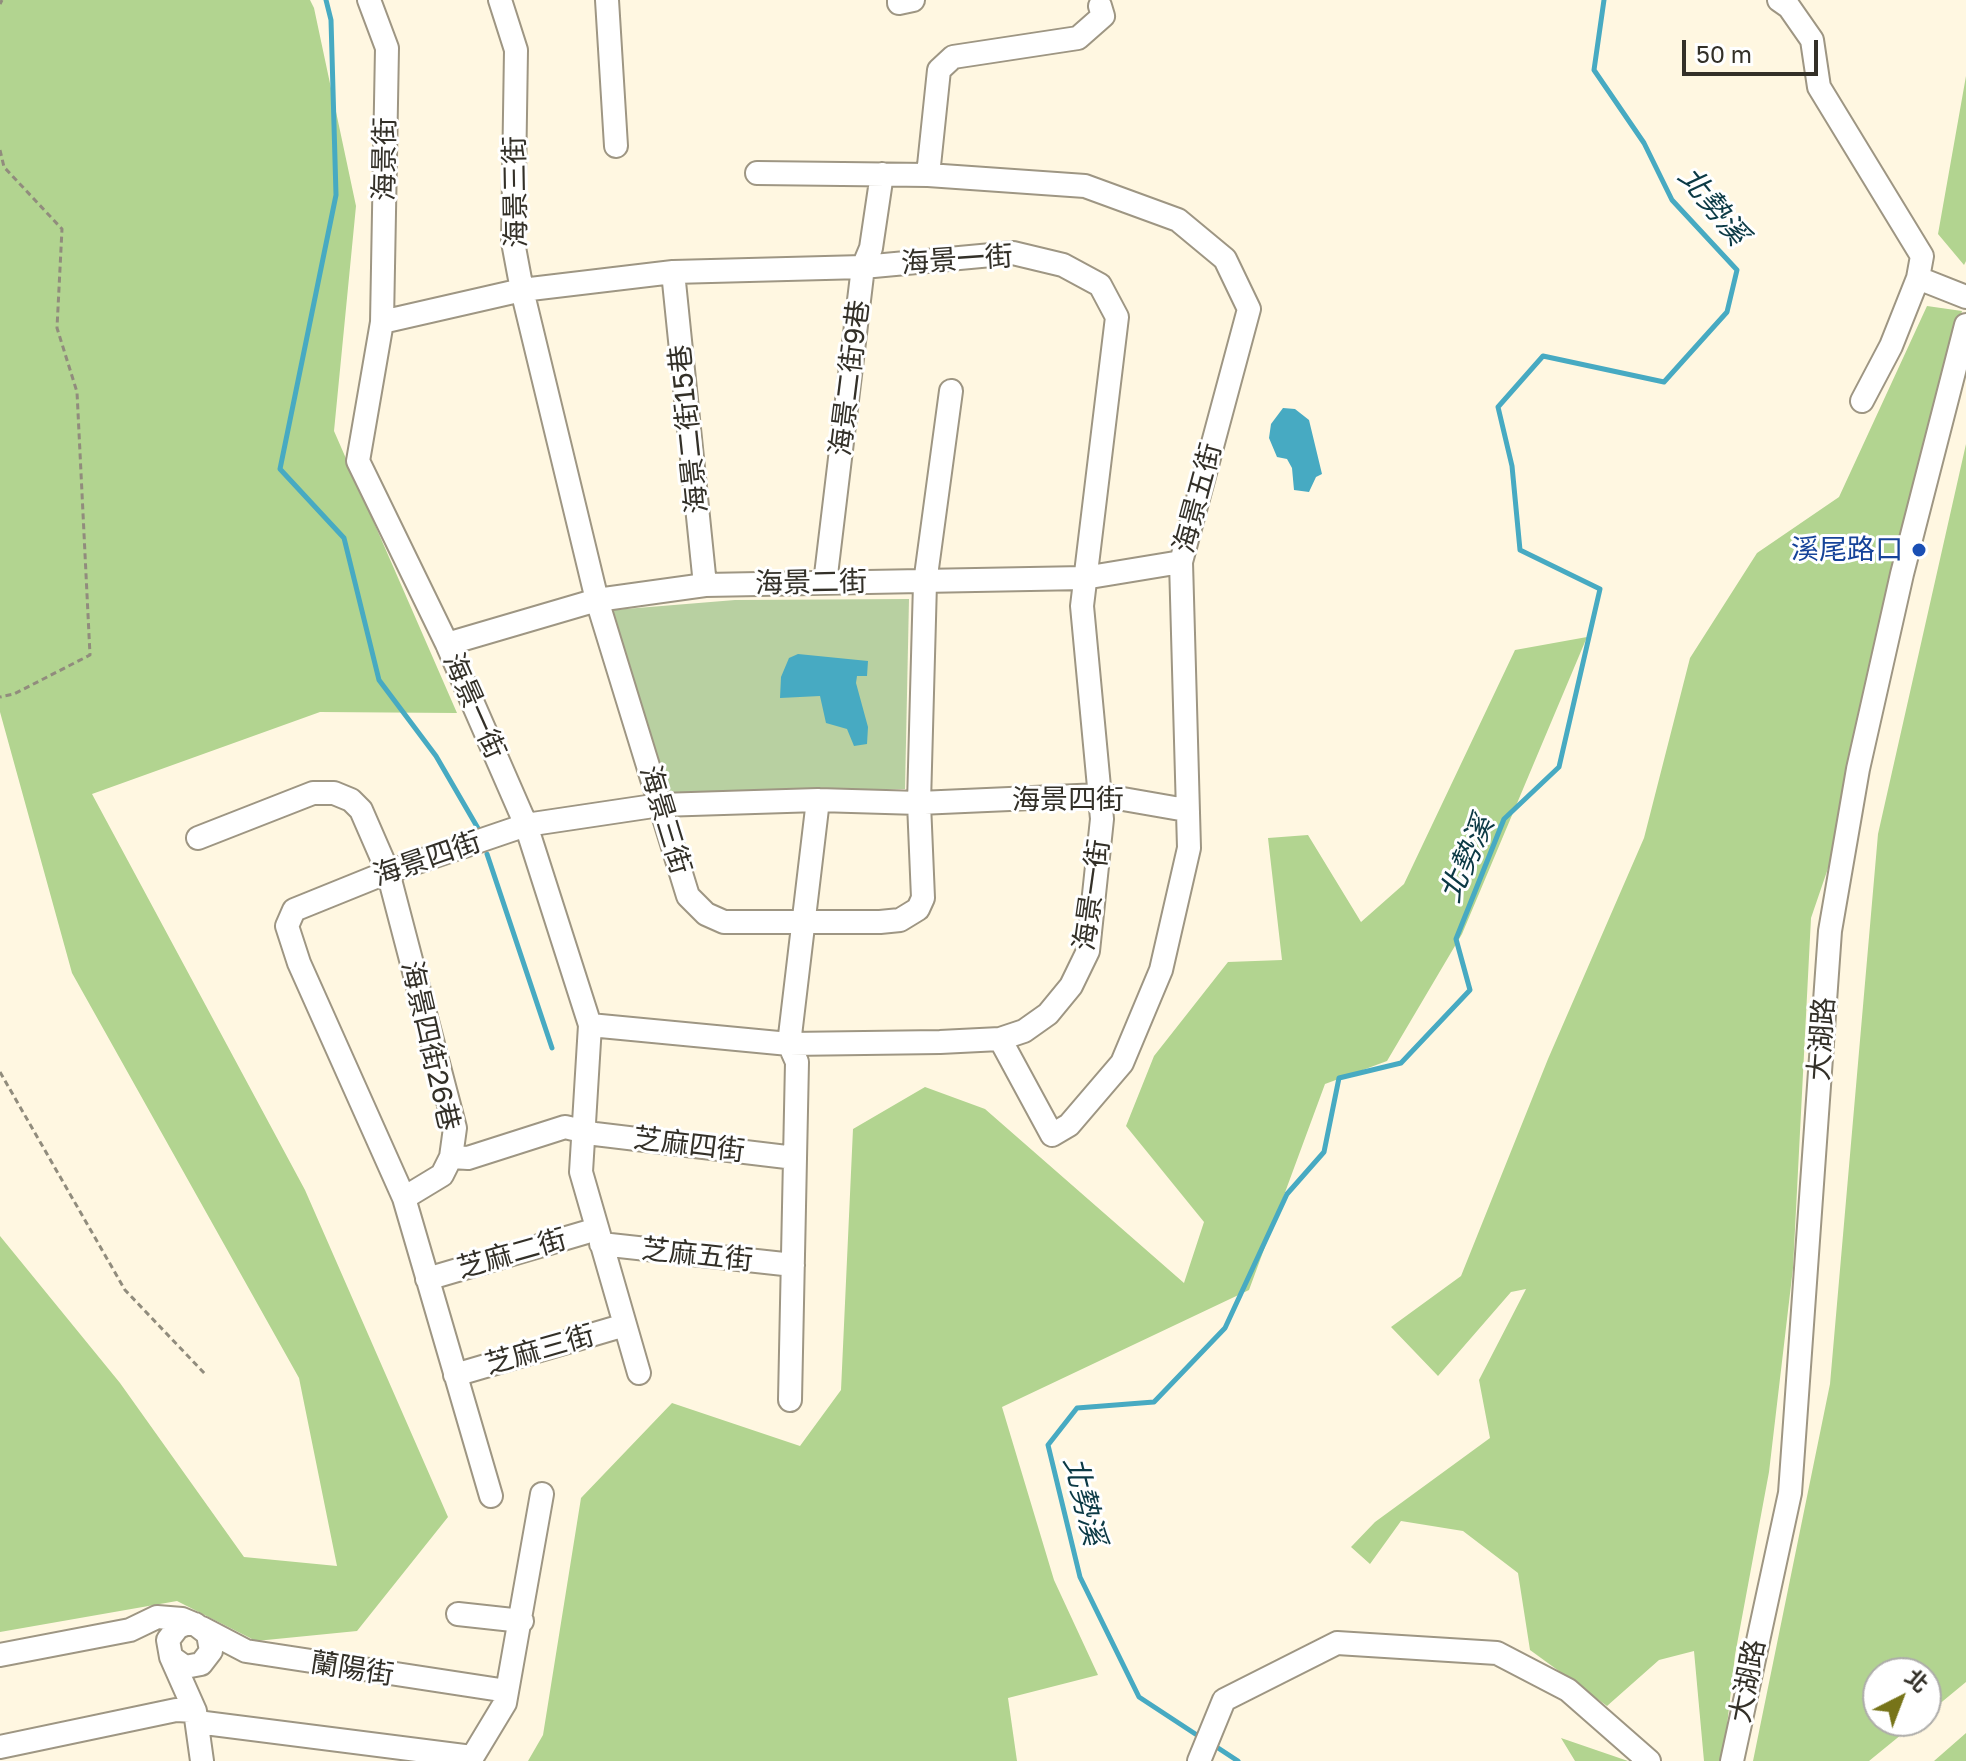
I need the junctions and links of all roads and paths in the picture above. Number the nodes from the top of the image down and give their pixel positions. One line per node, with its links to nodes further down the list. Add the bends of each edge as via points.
1 (369, 0): 18 (street, 海景街, via 387,48)
2 (500, 0): 16 (street, 海景三街, via 516,50 513,242)
3 (607, 0): 8 (street)
4 (899, 0): 5 (street)
5 (913, 0)
6 (1779, 0): 15 (street, via 1812,40 1819,87 1922,256)
7 (1100, 6): 12 (street, via 1103,16 1078,38 953,57 939,70)
8 (616, 146)
9 (0, 150): 29 (path, via 4,167 62,229 57,328 77,392 90,655)
10 (757, 173): 11 (street, 海景五街)
11 (882, 174): 12 (street, 海景五街); 13 (street, 海景二街9巷, via 871,248)
12 (928, 175): 22 (street, 海景五街, via 1085,186 1178,220 1225,259 1249,309)
13 (863, 267): 14 (street, 海景一街); 23 (street, 海景一街, via 1013,253 1063,265 1100,285 1117,317); 24 (street, 海景二街9巷)
14 (673, 272): 16 (street, 海景一街); 26 (street, 海景二街15巷)
15 (1918, 278): 17 (street); 21 (street)
16 (522, 290): 18 (street, 海景一街); 27 (street, 海景三街)
17 (1966, 297)
18 (382, 322): 28 (street, 海景一街, via 358,461)
19 (1966, 325): 71 (street, 大湖路, via 1858,769 1832,916 1790,1493)
20 (951, 391): 25 (street, 海景三街)
21 (1862, 401)
22 (1181, 562): 23 (street, 海景二街); 34 (street, 海景五街)
23 (1084, 578): 25 (street, 海景二街); 30 (street, 海景一街, via 1082,606)
24 (825, 583): 25 (street, 海景二街); 26 (street, 海景二街)
25 (925, 583): 32 (street, 海景三街)
26 (705, 585): 27 (street, 海景二街)
27 (597, 600): 28 (street, 海景二街); 33 (street, 海景三街)
28 (447, 644): 35 (street, 海景一街)
29 (0, 697)
30 (1100, 795): 32 (street, 海景四街); 34 (street, 海景四街); 40 (street, 海景一街, via 1088,951 1071,986 1048,1014)
31 (818, 800): 32 (street, 海景四街); 33 (street, 海景四街); 38 (street)
32 (919, 803): 38 (street, 海景三街, via 923,898 918,909 900,920 880,922)
33 (660, 805): 35 (street, 海景四街); 38 (street, 海景三街, via 688,896 706,914 724,922)
34 (1186, 810): 40 (street, 海景五街, via 1189,848 1161,970 1122,1063 1069,1125 1052,1135)
35 (526, 825): 37 (street, 海景四街); 39 (street, 海景一街)
36 (198, 838): 37 (street, 海景四街26巷, via 313,793 334,793 361,810)
37 (388, 872): 44 (street, 海景四街26巷, via 455,1128); 46 (street, 海景四街, via 294,910 287,926)
38 (804, 920): 41 (street)
39 (590, 1025): 41 (street, 海景一街); 43 (street)
40 (1000, 1039): 41 (street, 海景一街)
41 (789, 1044): 45 (street, via 797,1062)
42 (0, 1072): 52 (path, via 125,1290)
43 (584, 1129): 44 (street, 芝麻四街, via 565,1127 468,1158); 45 (street, 芝麻四街); 47 (street, via 581,1172)
44 (451, 1157): 46 (street, 海景四街26巷, via 442,1175)
45 (795, 1158): 48 (street)
46 (404, 1198): 49 (street, 海景四街)
47 (599, 1236): 48 (street, 芝麻五街); 49 (street, 芝麻二街); 50 (street)
48 (793, 1265): 54 (street)
49 (427, 1279): 53 (street, 海景四街)
50 (625, 1325): 51 (street); 53 (street, 芝麻三街)
51 (639, 1373)
52 (206, 1375)
53 (455, 1375): 56 (street, 海景四街)
54 (790, 1400)
55 (542, 1494): 58 (street)
56 (491, 1496)
57 (458, 1614): 58 (street)
58 (522, 1621): 64 (street)
59 (198, 1626): 60 (street, 蘭陽街, via 157,1617); 61 (street, via 178,1627 168,1640); 63 (street, via 211,1642); 64 (street, 蘭陽街, via 246,1651)
60 (130, 1630): 61 (street, via 151,1637); 62 (street, 蘭陽街)
61 (170, 1653): 63 (street, via 185,1667); 65 (street)
62 (0, 1655)
63 (208, 1658): 65 (street)
64 (507, 1691): 68 (street)
65 (196, 1716): 66 (street, via 176,1710); 68 (street); 69 (street)
66 (0, 1747)
67 (1200, 1756): 70 (street, via 1224,1700 1337,1643 1497,1653 1568,1690)
68 (471, 1759)
69 (202, 1761)
70 (1649, 1761)
71 (1732, 1761)

